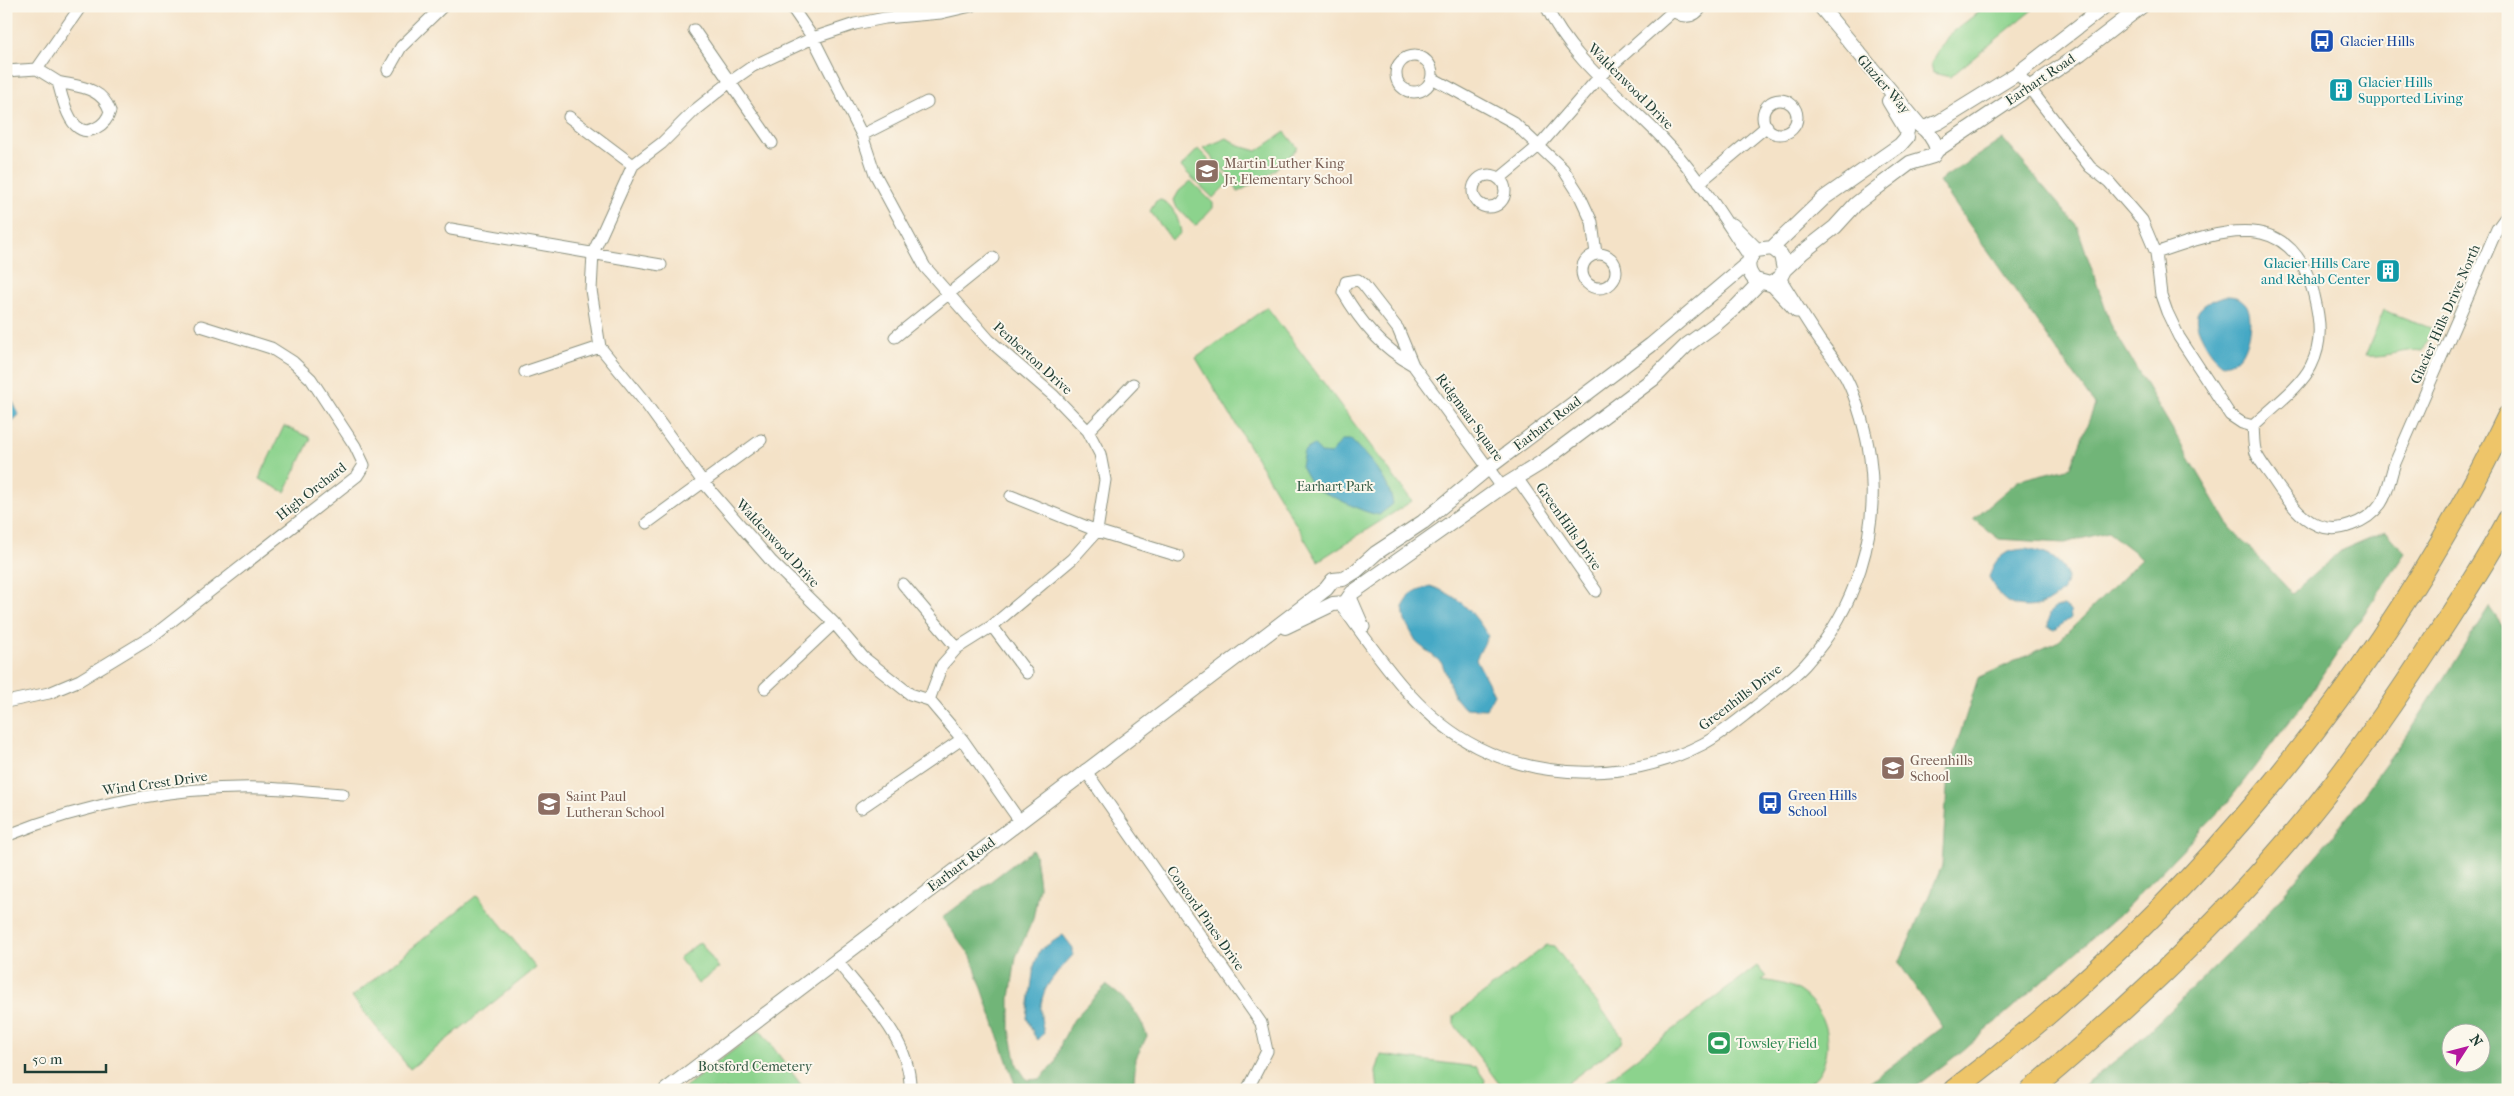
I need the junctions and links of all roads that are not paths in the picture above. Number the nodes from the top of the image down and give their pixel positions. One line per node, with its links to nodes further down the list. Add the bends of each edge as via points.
1 (81, 6): 13 (street)
2 (442, 6): 14 (street, via 401,47)
3 (791, 6): 12 (street, Penberton Drive)
4 (971, 6): 12 (street, via 878,20)
5 (1546, 6): 17 (street, Waldenwood Drive, via 1574,51)
6 (1702, 6): 10 (street, via 1690,16)
7 (1820, 6): 25 (street, Glazier Way)
8 (2105, 6): 16 (street, Earhart Road)
9 (2142, 6): 21 (street, Earhart Road, via 2080,53)
10 (1672, 9): 17 (street)
11 (694, 30): 20 (street)
12 (813, 38): 20 (street, via 753,66); 26 (street, Penberton Drive)
13 (37, 69): 15 (street); 19 (street)
14 (388, 70)
15 (6, 71)
16 (2018, 73): 21 (street); 25 (street, Earhart Road, via 1935,124)
17 (1600, 76): 28 (street); 33 (street, Waldenwood Drive, via 1666,142)
18 (1432, 78): 28 (street, via 1513,122)
19 (58, 82): 19 (street, via 86,87 101,96 110,111 105,122 92,130 84,131 77,126 63,103)
20 (730, 82): 27 (street); 31 (street)
21 (2028, 86): 29 (street, Earhart Road); 37 (street, via 2090,167 2109,182 2142,220)
22 (927, 102): 26 (street)
23 (569, 117): 31 (street)
24 (1766, 126): 33 (street)
25 (1914, 130): 29 (street, via 1935,142); 30 (street); 39 (street, Earhart Road, via 1900,145 1824,198)
26 (862, 135): 43 (street, Penberton Drive, via 875,174 906,234 925,267)
27 (772, 143)
28 (1540, 145): 32 (street); 38 (street, via 1563,168 1579,194 1592,222)
29 (1937, 150): 30 (street, Earhart Road, via 1933,156)
30 (1924, 157): 42 (street, Earhart Road, via 1910,163 1874,190)
31 (633, 165): 36 (street)
32 (1499, 179)
33 (1699, 183): 39 (street, Waldenwood Drive)
34 (2508, 214): 51 (street, Glacier Hills Drive North, via 2497,229 2395,463 2381,504 2346,528 2314,524 2293,510 2256,451)
35 (451, 229): 36 (street)
36 (593, 253): 41 (street); 46 (street, via 591,290)
37 (2156, 253): 51 (street, via 2162,295 2179,337 2230,415); 51 (street, via 2228,231 2244,230 2274,238 2300,261 2310,281 2319,318 2316,354 2300,381)
38 (1596, 254)
39 (1757, 254): 42 (street, via 1751,276); 42 (street, via 1781,255); 54 (street, Earhart Road, via 1651,345)
40 (993, 258): 43 (street)
41 (661, 265)
42 (1773, 279): 55 (street, Earhart Road, via 1686,345 1652,379); 67 (street, Greenhills Drive, via 1846,378 1870,457 1873,505 1858,577 1846,606 1829,633 1805,664 1784,684 1727,729 1672,757 1638,767 1603,772 1559,772 1503,758 1450,732 1402,686 1376,653)
43 (948, 295): 45 (street); 52 (street, Penberton Drive, via 989,340)
44 (201, 326): 75 (street, High Orchard, via 271,348 294,362 311,379 355,446 364,466 357,476 160,630 80,680 49,693)
45 (895, 337)
46 (600, 347): 48 (street); 56 (street, Waldenwood Drive)
47 (1413, 365): 47 (street, Ridgmaar Square, via 1398,328 1364,284 1358,280 1346,282 1343,292 1381,344); 54 (street, Ridgmaar Square)
48 (525, 372)
49 (1133, 384): 52 (street)
50 (2508, 416): 86 (highway, via 2461,507 2406,599 2347,688 2291,762 2205,862 2132,938 2057,1007)
51 (2253, 426)
52 (1088, 430): 61 (street, Penberton Drive, via 1100,454 1105,480)
53 (761, 440): 56 (street)
54 (1488, 468): 57 (street, Ridgmaar Square); 63 (street, Earhart Road, via 1423,522)
55 (1518, 478): 57 (street, Earhart Road); 66 (street, GreenHills Drive)
56 (703, 482): 60 (street); 68 (street, Waldenwood Drive, via 772,562)
57 (1502, 487): 67 (street, Earhart Road)
58 (1011, 496): 61 (street)
59 (2508, 520): 87 (highway, via 2486,560 2387,713 2286,843 2161,975)
60 (647, 523)
61 (1097, 531): 62 (street); 69 (street, via 1072,559)
62 (1180, 556)
63 (1343, 579): 65 (street, Earhart Road, via 1333,580); 67 (street, via 1350,585)
64 (903, 584): 71 (street)
65 (1326, 589): 67 (street, via 1327,596); 70 (street, Earhart Road)
66 (1596, 591)
67 (1344, 600): 70 (street, Earhart Road)
68 (834, 622): 73 (street); 74 (street, Waldenwood Drive, via 863,657 892,682 910,694)
69 (992, 626): 71 (street); 72 (street)
70 (1258, 641): 77 (street, Earhart Road)
71 (957, 648): 74 (street, via 942,665)
72 (1027, 673)
73 (765, 688)
74 (930, 700): 76 (street)
75 (6, 702)
76 (962, 739): 79 (street); 80 (street)
77 (1085, 770): 80 (street, Earhart Road); 85 (street, Concord Pines Drive, via 1261,1023 1267,1051)
78 (343, 794): 81 (street, Wind Crest Drive, via 263,788 182,791 104,804)
79 (861, 808)
80 (1019, 820): 82 (street, Earhart Road)
81 (6, 836)
82 (836, 960): 83 (street, Earhart Road); 84 (street, via 898,1043 908,1069)
83 (666, 1090)
84 (910, 1090)
85 (1247, 1090)
86 (1954, 1090)
87 (2031, 1090)

